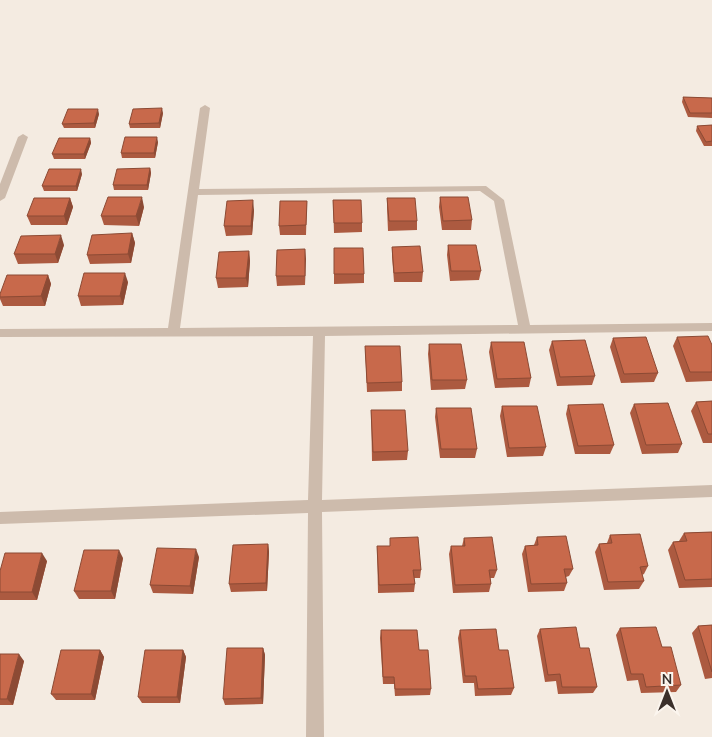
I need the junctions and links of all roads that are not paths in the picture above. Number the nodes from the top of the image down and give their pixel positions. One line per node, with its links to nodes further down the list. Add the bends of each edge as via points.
1 (205, 108): 3 (street)
2 (23, 137): 4 (street)
3 (193, 192): 6 (street, via 482,188 499,200); 7 (street)
4 (0, 198)
5 (712, 327): 6 (street)
6 (525, 329): 8 (street)
7 (173, 332): 8 (street); 9 (street)
8 (319, 332): 11 (street)
9 (0, 333)
10 (712, 492): 11 (street)
11 (315, 507): 12 (street); 13 (street)
12 (0, 518)
13 (315, 737)

